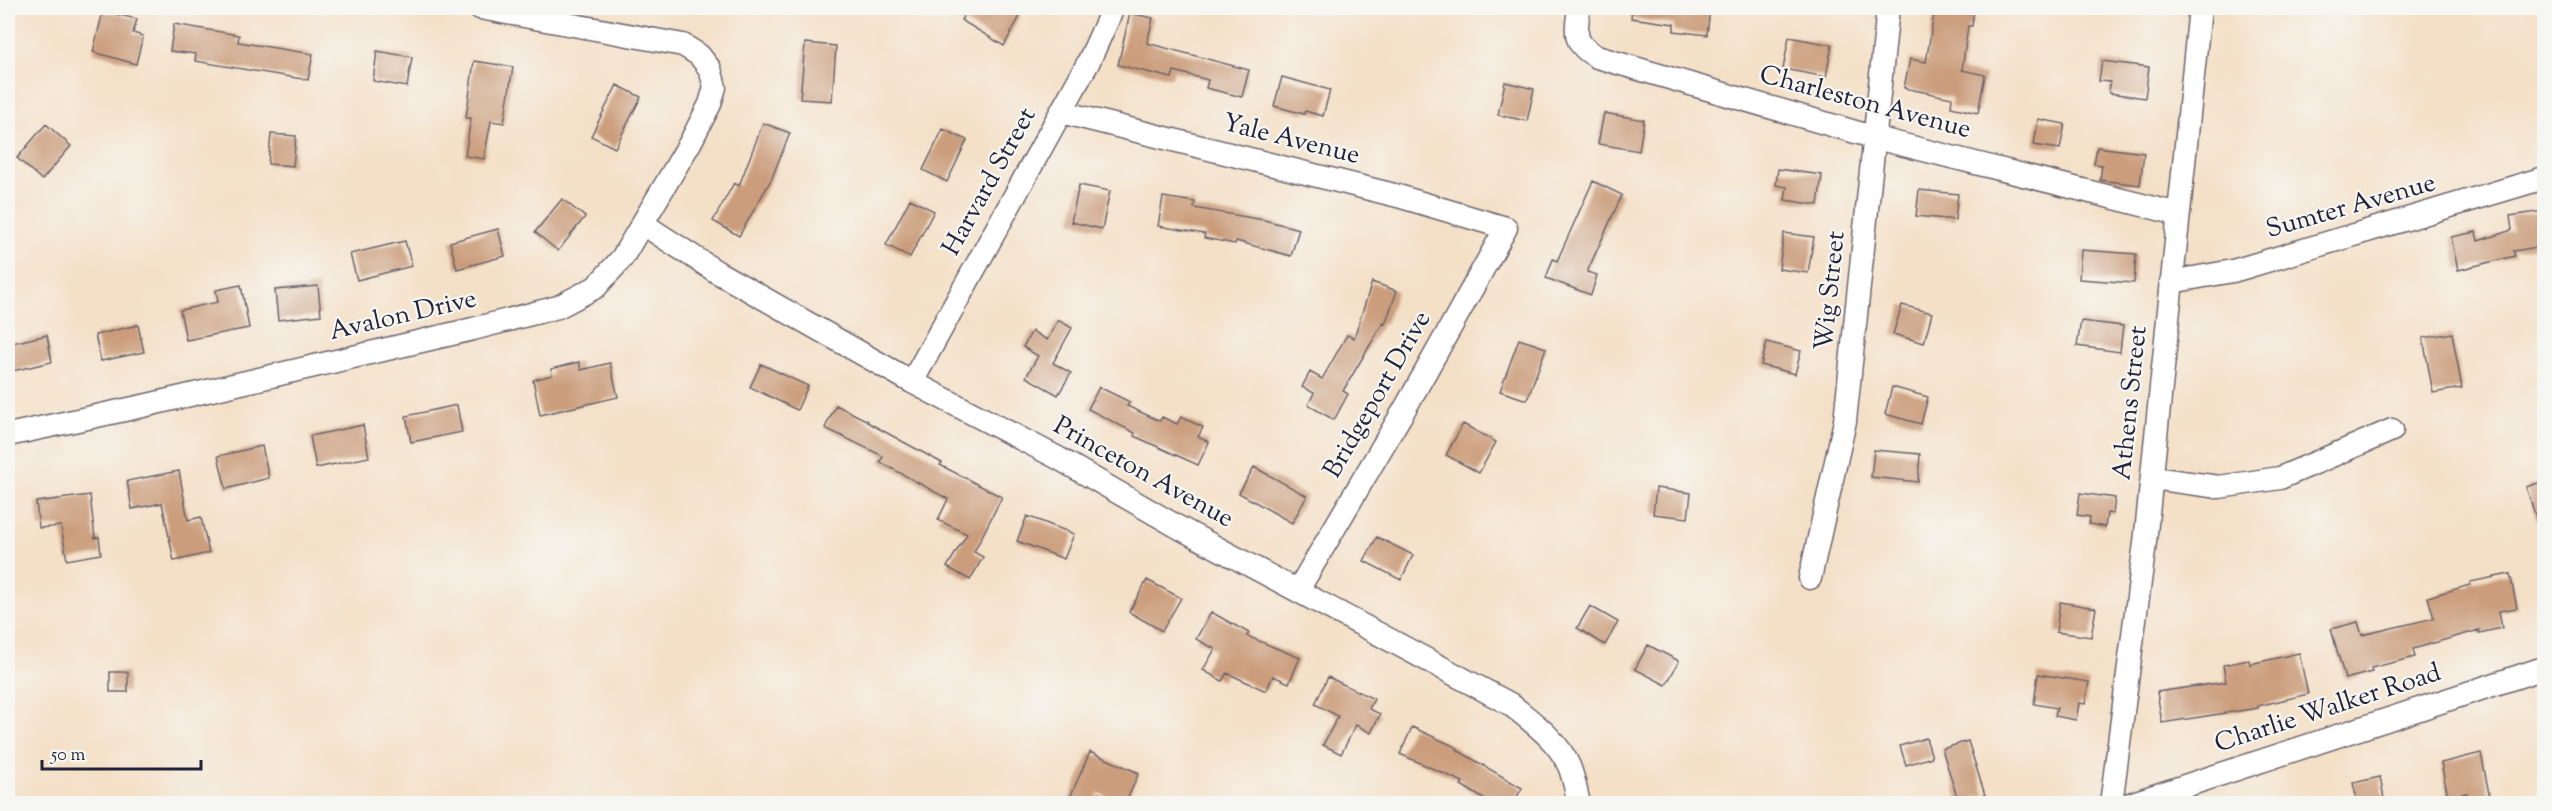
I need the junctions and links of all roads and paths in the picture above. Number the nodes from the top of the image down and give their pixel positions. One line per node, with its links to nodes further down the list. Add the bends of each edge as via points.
1 (480, 8): 10 (street, Avalon Drive, via 683,45 699,55 710,69 715,87 710,104)
2 (1113, 8): 6 (street, Harvard Street)
3 (1579, 8): 7 (street, Charleston Avenue, via 1575,34 1582,49 1597,57)
4 (1888, 8): 7 (street, Wig Street)
5 (2200, 8): 9 (street, Athens Street)
6 (1061, 112): 11 (street, Yale Avenue, via 1398,196); 13 (street, Harvard Street)
7 (1876, 138): 9 (street, Charleston Avenue); 17 (street, Wig Street, via 1845,421)
8 (2544, 178): 12 (street, Sumter Avenue, via 2233,271)
9 (2178, 214): 12 (street, Athens Street)
10 (643, 224): 13 (street, Princeton Avenue, via 717,272); 15 (street, Avalon Drive, via 622,258 596,287 558,307)
11 (1506, 228): 18 (street, Bridgeport Drive)
12 (2171, 282): 16 (street, Athens Street)
13 (912, 382): 18 (street, Princeton Avenue)
14 (2392, 430): 16 (street, via 2280,478 2218,487)
15 (8, 435)
16 (2152, 478): 21 (street, Athens Street)
17 (1809, 578)
18 (1298, 590): 20 (street, Princeton Avenue, via 1510,704 1560,751 1569,766)
19 (2544, 668): 22 (street, Charlie Walker Road)
20 (1579, 804)
21 (2111, 804)
22 (2130, 804)

